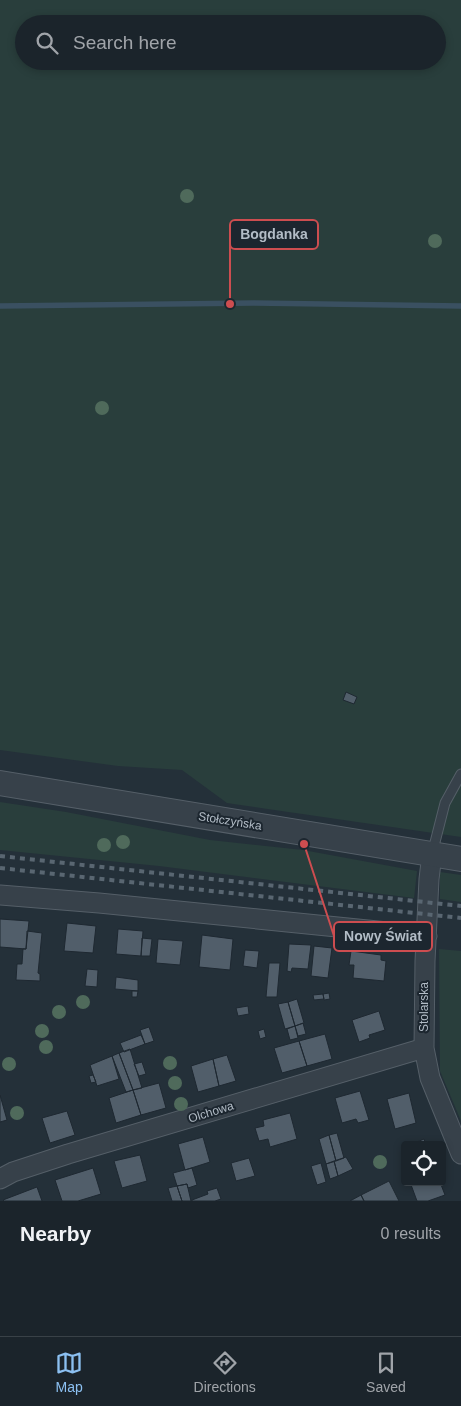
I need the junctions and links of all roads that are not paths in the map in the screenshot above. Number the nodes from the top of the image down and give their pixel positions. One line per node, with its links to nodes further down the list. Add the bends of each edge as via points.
1 (461, 774): 3 (lane, via 445,803)
2 (0, 783): 3 (street, Stołczyńska)
3 (432, 854): 4 (street, Stołczyńska); 6 (street, Stolarska)
4 (461, 859)
5 (0, 895): 6 (street)
6 (427, 936): 7 (street, Stolarska)
7 (424, 1048): 8 (street, Stolarska, via 430,1078); 9 (street, Olchowa, via 68,1154)
8 (461, 1154)
9 (0, 1179)

